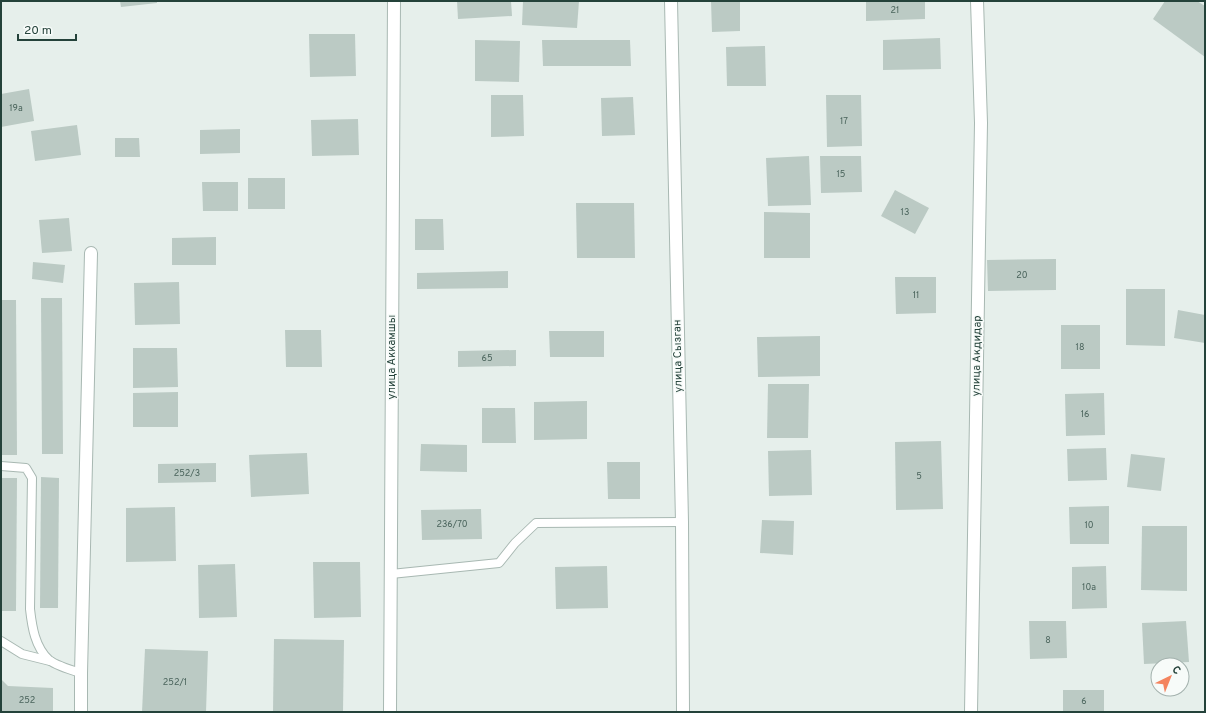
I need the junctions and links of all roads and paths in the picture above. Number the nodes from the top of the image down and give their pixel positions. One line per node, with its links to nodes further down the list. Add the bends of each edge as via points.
1 (394, 1): 7 (street, улица Аккамшы)
2 (671, 1): 6 (street, улица Сызган)
3 (977, 1): 14 (street, улица Акдидар, via 980,123)
4 (91, 252): 10 (street)
5 (1, 466): 9 (lane, via 26,468 32,478 30,609 32,628 39,647)
6 (682, 522): 7 (lane, via 536,523 499,563); 13 (street, улица Сызган)
7 (391, 574): 12 (street, улица Аккамшы)
8 (1, 641): 9 (lane, via 22,654)
9 (50, 660): 10 (lane)
10 (81, 673): 11 (street)
11 (81, 712)
12 (390, 712)
13 (683, 712)
14 (971, 712)

